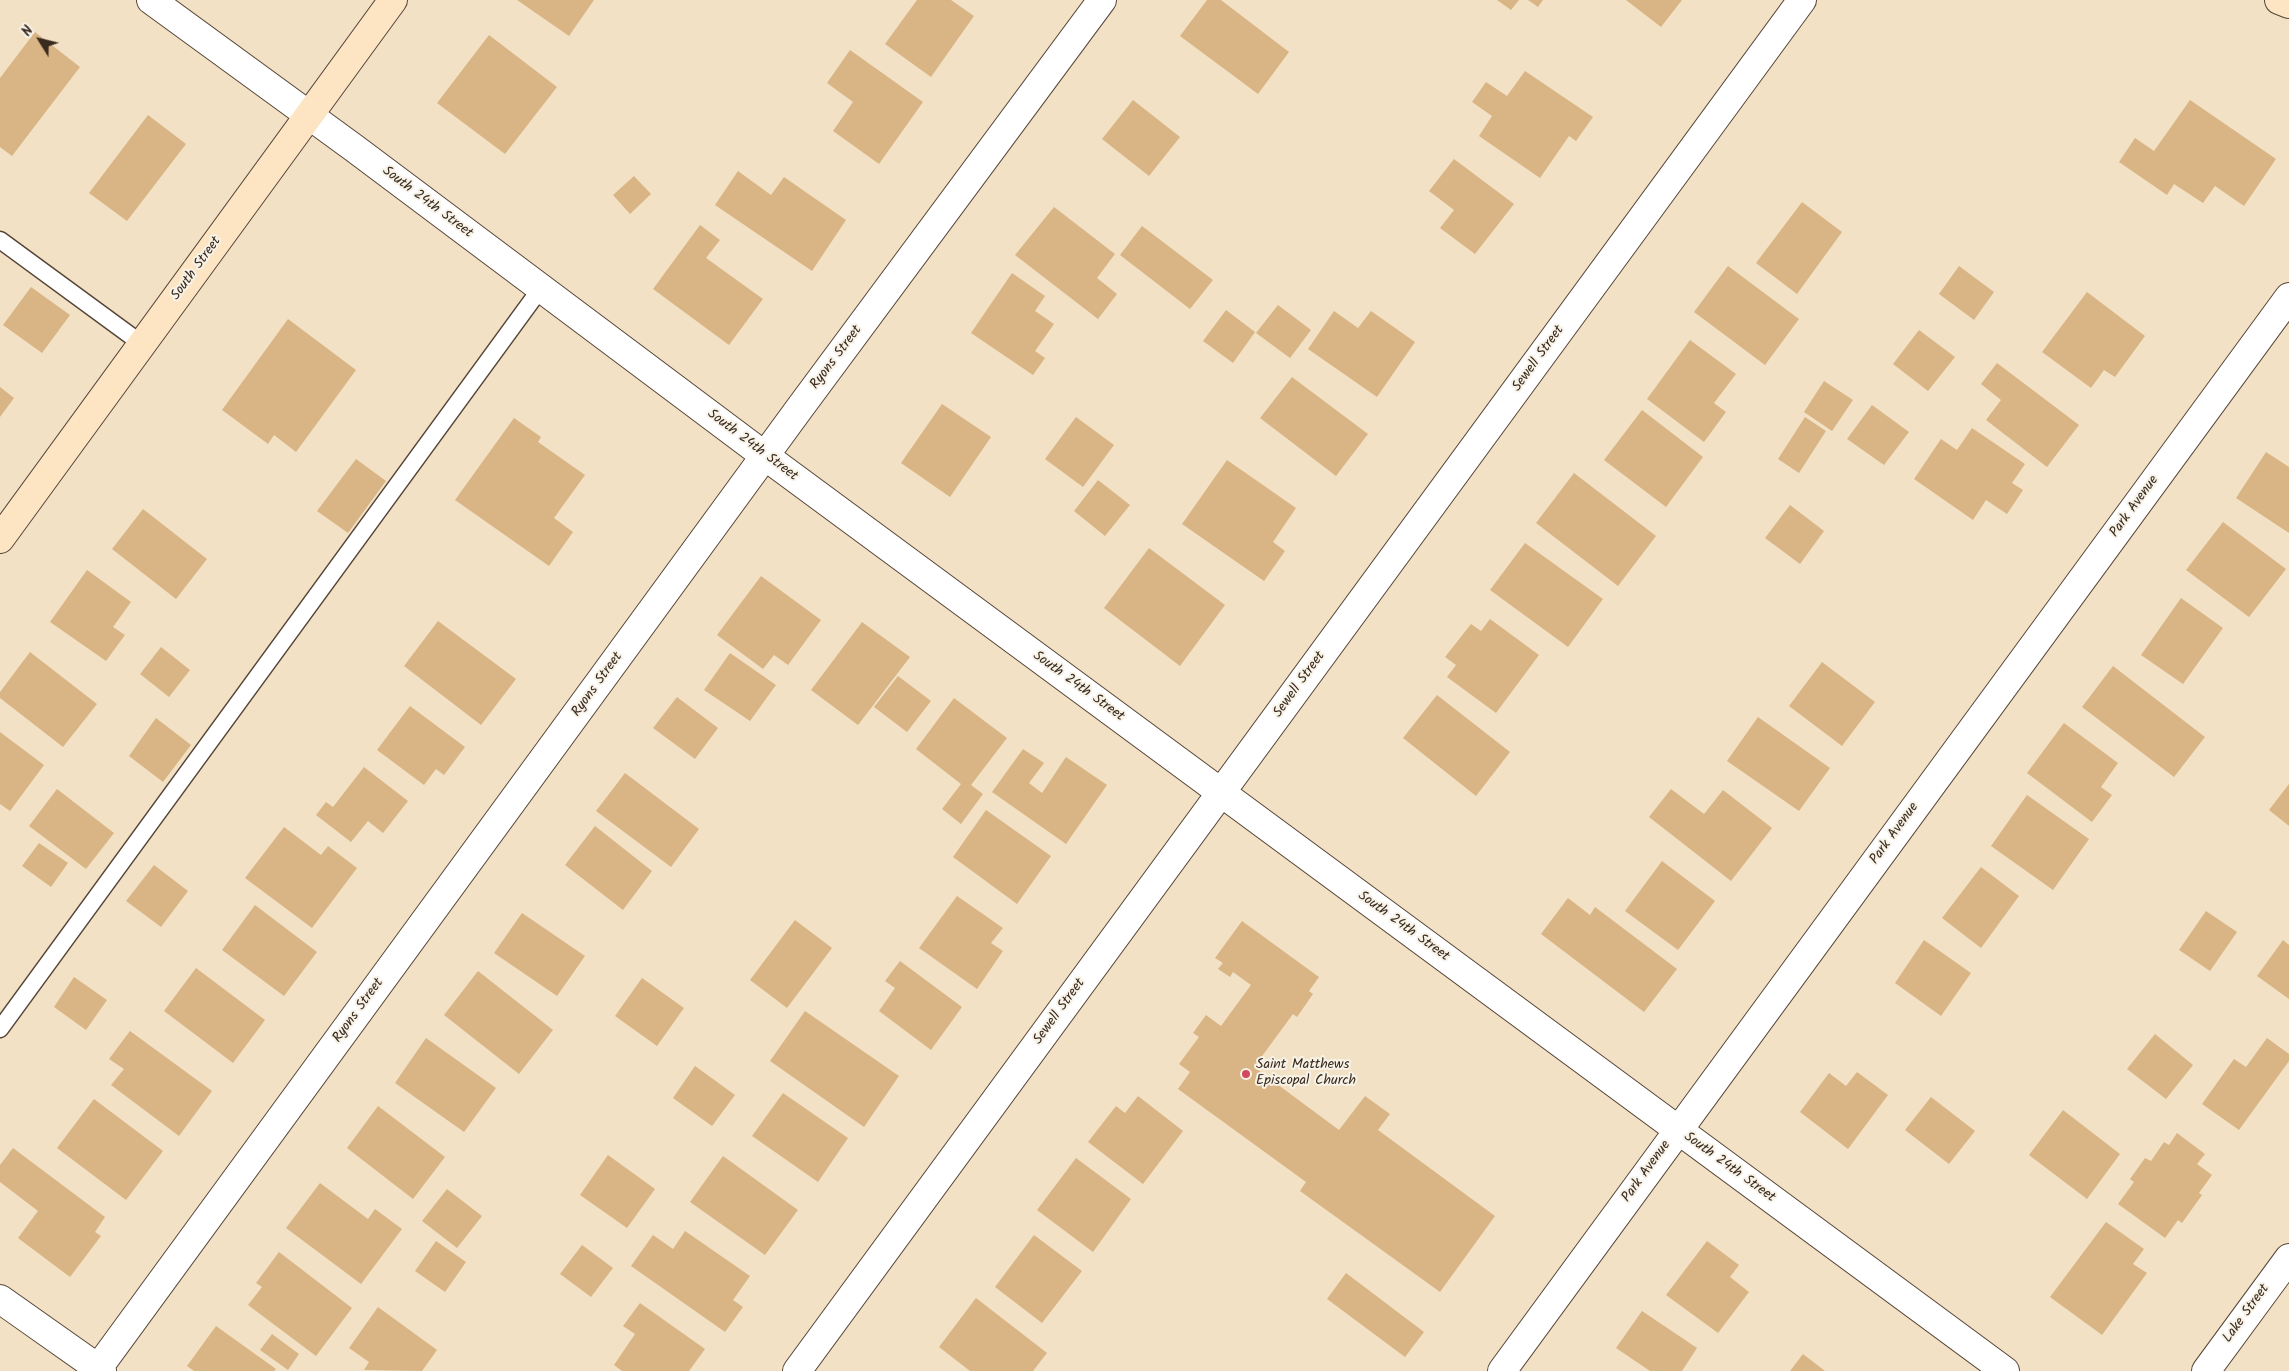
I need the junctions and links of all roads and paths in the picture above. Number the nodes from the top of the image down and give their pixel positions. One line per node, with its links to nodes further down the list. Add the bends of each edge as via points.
1 (152, 0): 7 (street, South 24th Street)
2 (393, 0): 7 (main road, South Street)
3 (1102, 0): 12 (street, Ryons Street)
4 (1802, 0): 14 (street, Sewell Street)
5 (2278, 0): 6 (main road)
6 (2289, 4)
7 (309, 115): 9 (street, South 24th Street); 11 (main road, South Street)
8 (0, 240): 11 (lane)
9 (541, 288): 12 (street, South 24th Street); 15 (lane)
10 (2289, 297): 16 (street, Park Avenue)
11 (142, 344): 13 (main road, South Street)
12 (765, 456): 14 (street, South 24th Street); 19 (street, Ryons Street)
13 (0, 539)
14 (1221, 792): 16 (street, South 24th Street); 20 (street, Sewell Street)
15 (0, 1029)
16 (1678, 1130): 21 (street, Park Avenue); 22 (street, South 24th Street)
17 (2289, 1258): 23 (street, Lake Street)
18 (0, 1299): 19 (street)
19 (98, 1370)
20 (798, 1371)
21 (1502, 1371)
22 (2005, 1371)
23 (2206, 1371)

